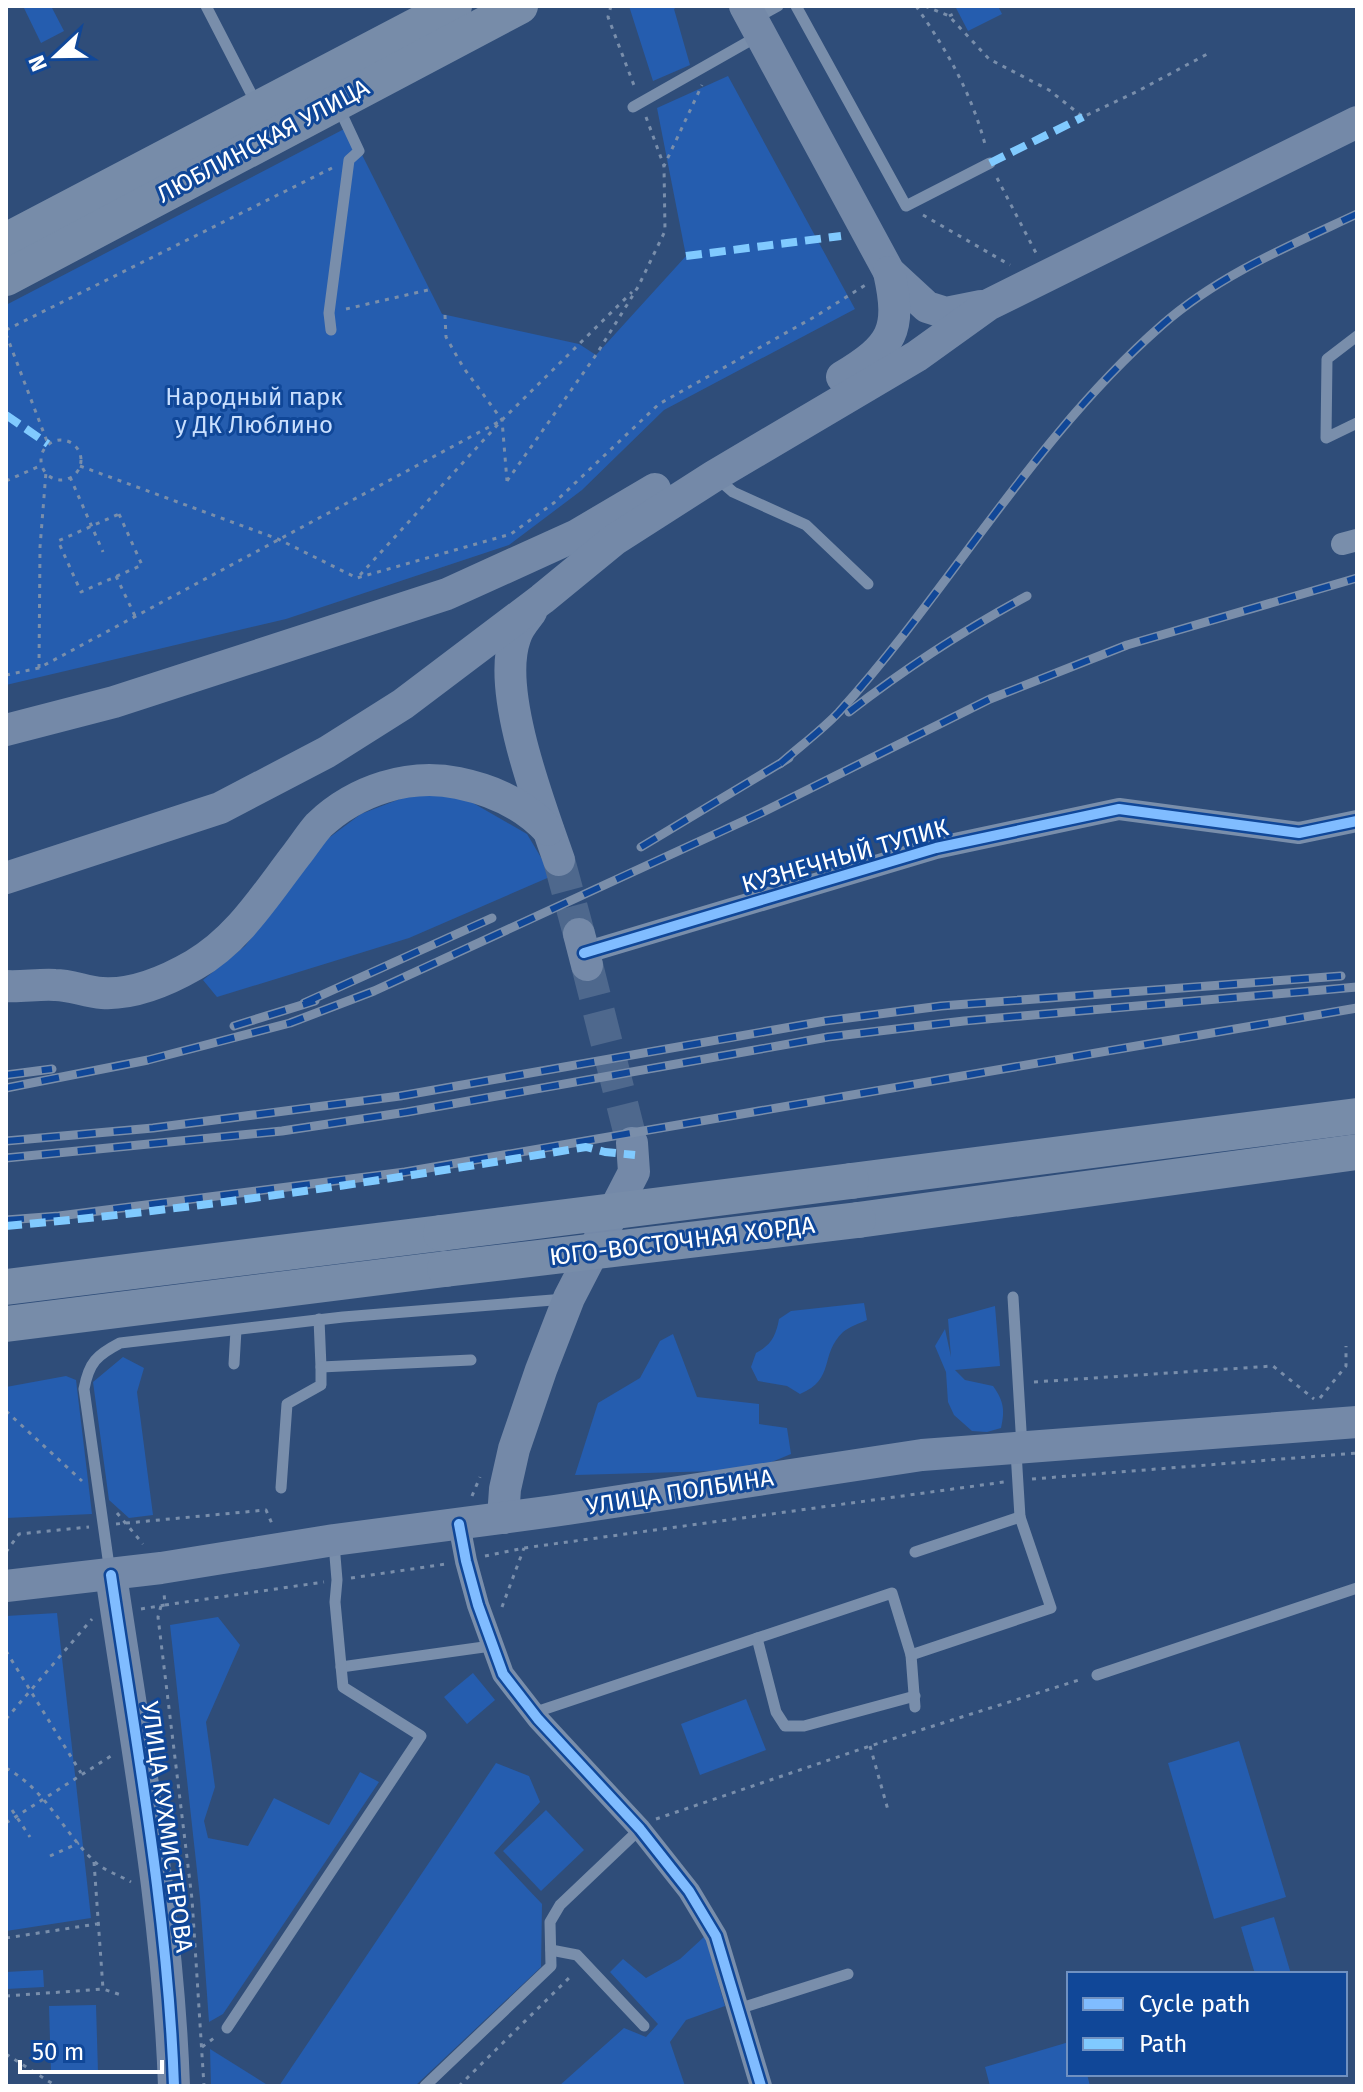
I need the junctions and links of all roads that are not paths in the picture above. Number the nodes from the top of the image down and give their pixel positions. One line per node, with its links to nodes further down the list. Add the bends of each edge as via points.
1 (206, 6): 8 (lane)
2 (454, 6): 8 (main road, ЛЮБЛИНСКАЯ УЛИЦА)
3 (520, 6): 6 (main road, ЛЮБЛИНСКАЯ УЛИЦА)
4 (796, 6): 10 (lane, via 906,206)
5 (759, 17): 7 (lane, via 712,64); 13 (main road)
6 (336, 102): 12 (main road, ЛЮБЛИНСКАЯ УЛИЦА); 15 (lane, via 359,151 349,160)
7 (637, 105)
8 (259, 109): 11 (main road, ЛЮБЛИНСКАЯ УЛИЦА)
9 (1357, 122): 14 (main road)
10 (990, 163)
11 (6, 241)
12 (6, 278)
13 (878, 278): 14 (main road, via 946,313); 21 (main road, via 895,306 891,335 881,350 577,535 403,611 114,702)
14 (988, 305): 18 (main road, via 917,356)
15 (331, 330)
16 (1357, 336): 17 (lane, via 1327,359 1326,438)
17 (1357, 423)
18 (714, 476): 19 (lane, via 733,492 806,525); 20 (main road, via 614,540)
19 (868, 584)
20 (542, 599): 22 (main road, via 520,626 510,657); 27 (main road, via 403,704 327,752 220,808)
21 (6, 730)
22 (519, 737): 23 (main road, via 504,772); 25 (main road)
23 (471, 786): 25 (main road, via 532,812); 29 (main road, via 436,779 398,782 355,799 319,826 238,931 195,965 163,981 102,993 54,985)
24 (1357, 821): 28 (street, КУЗНЕЧНЫЙ ТУПИК, via 1299,833 1119,809 936,848)
25 (548, 830): 26 (main road)
26 (559, 860)
27 (6, 878)
28 (584, 951)
29 (6, 986)
30 (1357, 1116): 33 (main road, ЮГО-ВОСТОЧНАЯ ХОРДА, bridge)
31 (1357, 1152): 37 (main road, ЮГО-ВОСТОЧНАЯ ХОРДА, bridge, via 858,1220)
32 (633, 1157): 35 (main road)
33 (6, 1287)
34 (1013, 1297): 43 (lane)
35 (569, 1298): 36 (lane); 47 (main road, via 514,1449)
36 (319, 1319): 38 (lane); 41 (lane)
37 (6, 1324)
38 (236, 1330): 40 (lane); 50 (lane, via 120,1343 88,1370 84,1389)
39 (471, 1360): 41 (lane)
40 (234, 1364)
41 (321, 1367): 44 (lane, via 321,1385 287,1404)
42 (1357, 1422): 43 (main road, УЛИЦА ПОЛБИНА)
43 (1019, 1448): 46 (lane); 47 (main road, УЛИЦА ПОЛБИНА, via 922,1455)
44 (281, 1488)
45 (464, 1513): 47 (main road, УЛИЦА ПОЛБИНА); 48 (main road, УЛИЦА ПОЛБИНА); 54 (street, via 466,1561)
46 (1020, 1517): 49 (lane); 55 (lane, via 1051,1608)
47 (503, 1518)
48 (334, 1540): 50 (main road, УЛИЦА ПОЛБИНА); 56 (lane)
49 (915, 1552)
50 (111, 1575): 51 (main road, УЛИЦА ПОЛБИНА); 65 (main road, УЛИЦА КУХМИСТЕРОВА, via 164,1945)
51 (6, 1586)
52 (1357, 1588): 57 (lane)
53 (757, 1638): 55 (lane, via 892,1593); 55 (lane, via 776,1712 785,1726 915,1702); 58 (lane)
54 (490, 1644): 56 (lane); 58 (street, via 503,1674)
55 (911, 1655)
56 (341, 1667): 64 (lane, via 343,1687 421,1736)
57 (1097, 1675)
58 (533, 1713): 59 (street)
59 (639, 1827): 60 (lane, via 560,1905 550,1922); 62 (street, via 716,1936)
60 (551, 1950): 63 (lane, via 577,1955); 66 (lane, via 551,1966)
61 (848, 1974): 62 (lane)
62 (738, 2009): 67 (street)
63 (644, 2026)
64 (227, 2028)
65 (174, 2086)
66 (425, 2086)
67 (761, 2086)

